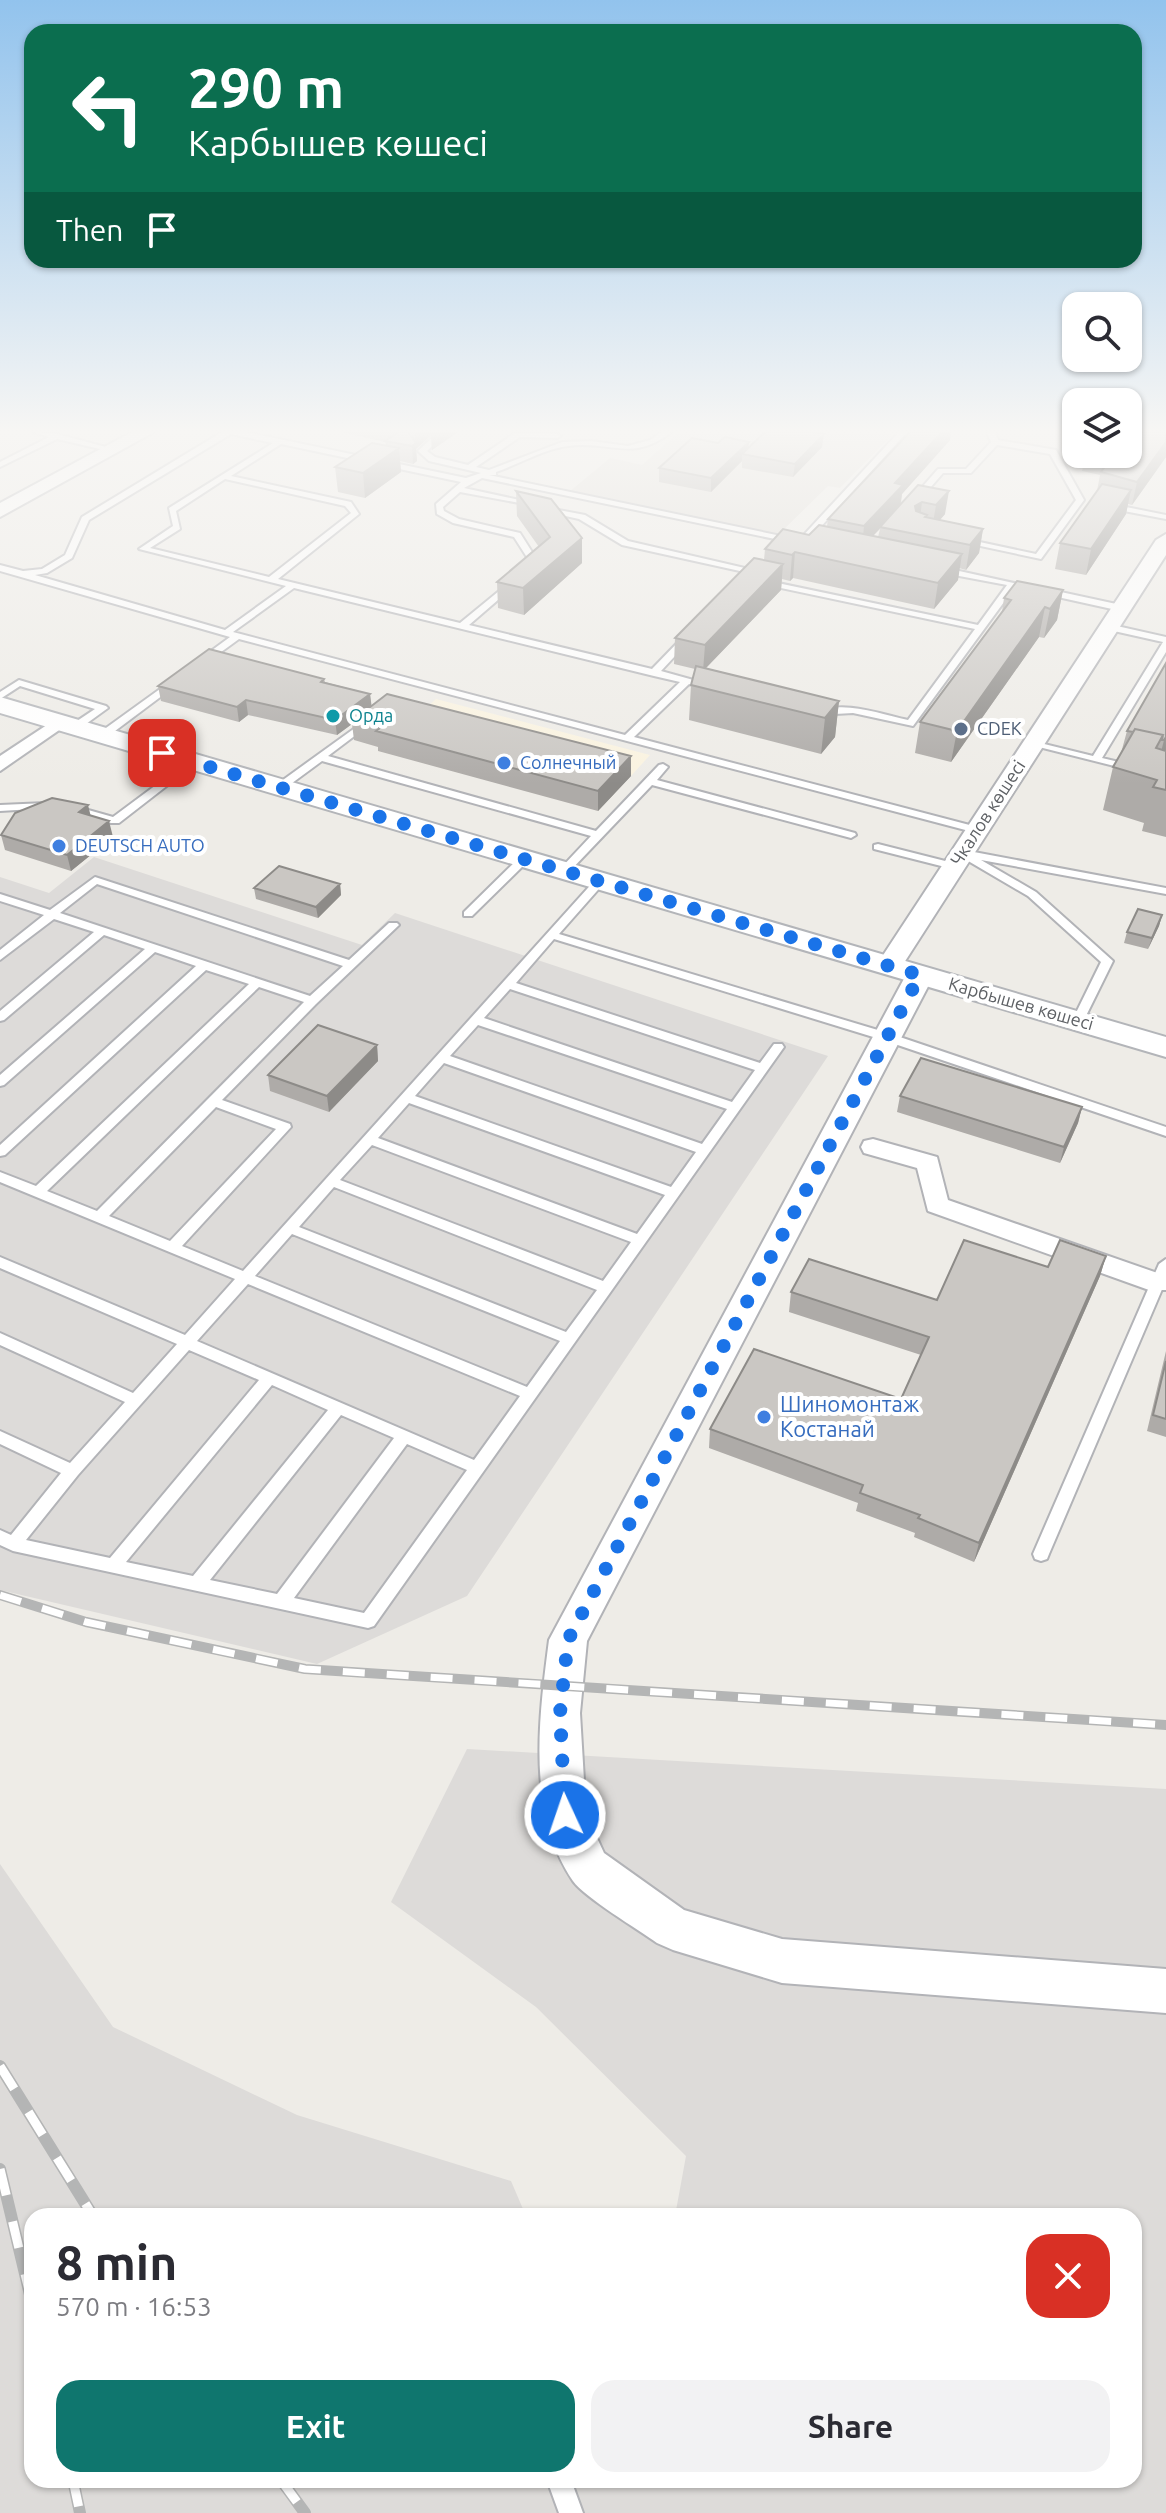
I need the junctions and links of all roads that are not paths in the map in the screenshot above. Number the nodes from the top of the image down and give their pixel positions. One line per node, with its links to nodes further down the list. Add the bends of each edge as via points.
1 (72, 549): 12 (lane, via 44,571)
2 (144, 549): 13 (lane)
3 (310, 549): 13 (lane)
4 (526, 549): 11 (lane, via 535,563)
5 (654, 549): 19 (lane, via 758,572 745,577)
6 (1001, 549): 7 (lane, via 1038,557)
7 (1044, 549)
8 (1160, 549): 17 (street, Чкалов көшесі)
9 (925, 566): 15 (lane)
10 (0, 568): 12 (lane)
11 (525, 572)
12 (23, 574): 21 (lane)
13 (271, 580): 16 (lane)
14 (514, 581): 18 (lane)
15 (1013, 584): 17 (lane); 19 (lane)
16 (293, 585): 18 (lane); 21 (lane)
17 (1115, 617): 22 (lane); 35 (street, Чкалов көшесі)
18 (462, 626): 23 (lane)
19 (981, 628): 30 (lane, via 910,724 853,710)
20 (695, 630): 23 (lane)
21 (232, 635): 25 (lane); 33 (lane)
22 (1166, 642): 37 (lane)
23 (654, 673): 24 (lane)
24 (687, 680): 26 (lane); 34 (lane)
25 (417, 684): 27 (lane); 34 (lane)
26 (717, 688)
27 (405, 693)
28 (0, 696): 32 (lane, via 19,683 103,708)
29 (0, 705): 32 (main road, Карбышев көшесі)
30 (808, 710)
31 (381, 711): 36 (lane)
32 (67, 725): 33 (main road, Карбышев көшесі); 38 (street)
33 (103, 735): 39 (main road, Карбышев көшесі)
34 (626, 739): 45 (lane)
35 (1032, 744): 37 (lane); 45 (street, Чкалов көшесі)
36 (320, 757): 43 (lane); 46 (lane)
37 (1096, 759): 41 (lane)
38 (1, 762)
39 (191, 762): 43 (main road, Карбышев көшесі); 44 (lane, via 115,821 61,806)
40 (663, 767): 42 (lane)
41 (1166, 776)
42 (650, 781): 46 (lane); 47 (lane)
43 (280, 787): 49 (main road, Карбышев көшесі)
44 (0, 808)
45 (977, 830): 50 (street, Чкалов көшесі)
46 (598, 835): 51 (lane)
47 (851, 835)
48 (878, 847): 50 (lane)
49 (524, 859): 51 (main road, Карбышев көшесі); 56 (lane)
50 (958, 860): 53 (lane); 64 (street, Чкалов көшесі); 70 (lane, via 1032,894 1107,961)
51 (564, 871): 52 (main road, Карбышев көшесі)
52 (600, 881): 59 (lane); 64 (main road, Карбышев көшесі)
53 (1166, 891)
54 (1, 899): 55 (lane)
55 (52, 914): 58 (lane); 61 (lane); 63 (lane, via 95,880)
56 (468, 914)
57 (393, 925): 63 (lane)
58 (102, 931): 60 (lane); 68 (lane)
59 (552, 935): 66 (lane); 71 (lane)
60 (153, 948): 62 (lane); 76 (lane)
61 (0, 956)
62 (204, 965): 65 (lane); 84 (lane)
63 (352, 965): 67 (lane)
64 (904, 970): 70 (main road, Карбышев көшесі); 71 (street, Чкалов көшесі)
65 (257, 983): 67 (lane); 87 (lane)
66 (508, 984): 69 (lane); 75 (lane)
67 (312, 1001): 78 (lane)
68 (0, 1017)
69 (476, 1020): 74 (lane); 79 (lane)
70 (1078, 1021): 73 (main road, Карбышев көшесі)
71 (887, 1037): 80 (lane); 113 (street, Чкалов көшесі, via 568,1640 560,1713 565,1815 589,1868 673,1928 782,1961)
72 (778, 1047): 75 (lane)
73 (1166, 1047)
74 (442, 1058): 77 (lane); 83 (lane)
75 (763, 1068): 79 (lane)
76 (0, 1082)
77 (406, 1097): 81 (lane); 88 (lane)
78 (213, 1101): 89 (lane); 92 (lane, via 285,1127)
79 (735, 1107): 83 (lane)
80 (1166, 1132)
81 (369, 1139): 86 (lane); 91 (lane)
82 (873, 1147): 94 (street, via 928,1163 937,1205)
83 (705, 1150): 88 (lane)
84 (0, 1152)
85 (0, 1177): 87 (lane)
86 (330, 1181): 90 (lane); 96 (lane)
87 (38, 1192): 89 (lane)
88 (674, 1193): 91 (lane)
89 (99, 1218): 92 (lane)
90 (289, 1228): 95 (lane); 98 (lane)
91 (640, 1240): 96 (lane)
92 (172, 1248): 95 (lane)
93 (0, 1262): 99 (lane)
94 (1162, 1274): 109 (lane)
95 (244, 1277): 99 (lane); 101 (lane)
96 (606, 1288): 98 (lane)
97 (0, 1339): 102 (lane)
98 (569, 1339): 101 (lane)
99 (186, 1342): 100 (lane); 102 (lane)
100 (269, 1378): 103 (lane); 110 (lane)
101 (530, 1394): 106 (lane)
102 (135, 1400): 107 (lane)
103 (338, 1408): 104 (lane); 111 (lane)
104 (404, 1436): 106 (lane); 112 (lane)
105 (0, 1437): 107 (lane)
106 (478, 1468): 112 (lane, via 368,1621)
107 (72, 1471): 108 (lane)
108 (6, 1540): 110 (lane)
109 (1041, 1554)
110 (113, 1566): 111 (lane)
111 (197, 1584): 112 (lane)
112 (281, 1602)
113 (1166, 1991)
114 (562, 2488): 115 (lane)
115 (571, 2513)

